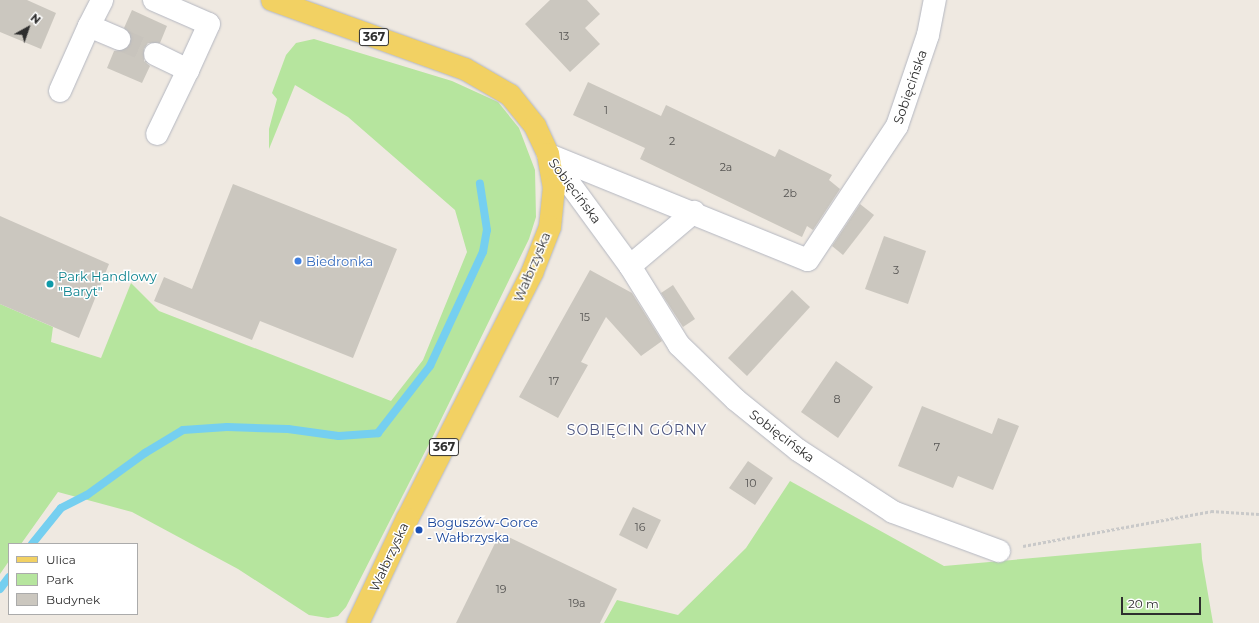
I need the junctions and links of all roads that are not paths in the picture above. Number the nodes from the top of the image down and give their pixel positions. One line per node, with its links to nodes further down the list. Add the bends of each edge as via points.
1 (102, 0): 5 (street)
2 (154, 0): 8 (street, via 209,24)
3 (272, 0): 11 (main road, Wałbrzyska / 367, via 465,69 510,95 535,126)
4 (935, 0): 12 (street, Sobięcińska, via 928,35 898,126 808,260)
5 (90, 26): 6 (street); 9 (street)
6 (119, 39)
7 (155, 54): 8 (street)
8 (188, 70): 10 (street)
9 (60, 90)
10 (157, 134)
11 (548, 154): 12 (street, Sobięcińska); 13 (street, Sobięcińska); 15 (main road, Wałbrzyska / 367, via 554,187 550,227 532,273 407,519)
12 (694, 212): 13 (street)
13 (630, 266): 14 (street, Sobięcińska, via 679,345 736,400 798,450 893,512)
14 (999, 551)
15 (358, 623)

